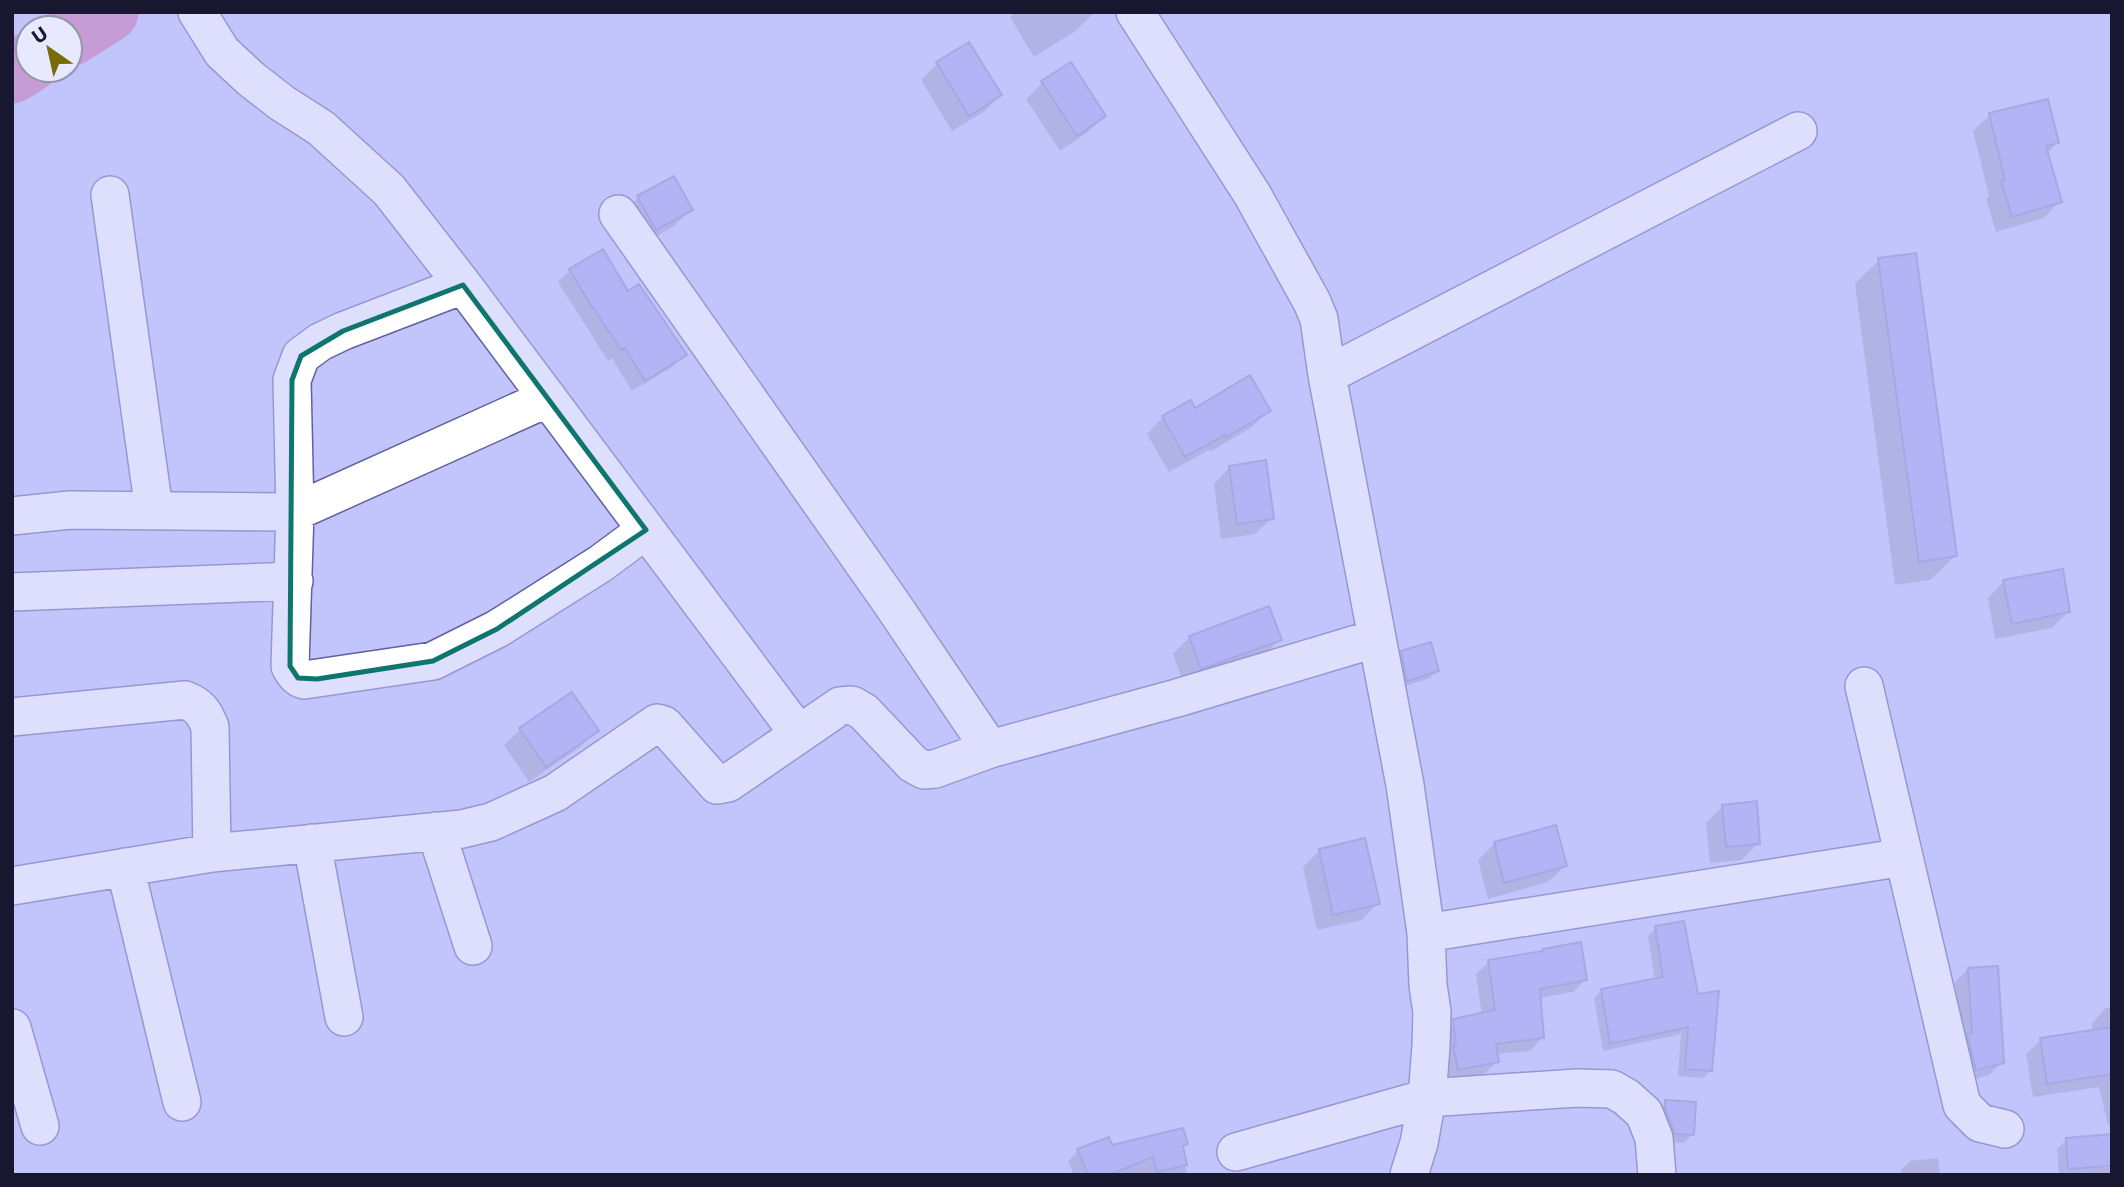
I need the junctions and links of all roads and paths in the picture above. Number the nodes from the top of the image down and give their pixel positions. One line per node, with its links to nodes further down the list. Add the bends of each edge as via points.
1 (197, 12): 6 (street, via 222,52 251,79 321,128 389,190)
2 (1135, 12): 7 (street, via 1252,194 1312,302)
3 (1798, 131): 7 (street)
4 (110, 195): 9 (street)
5 (618, 214): 19 (street)
6 (463, 285): 8 (street); 10 (street, via 342,331 301,356 292,380)
7 (1327, 375): 15 (street)
8 (548, 398): 10 (street); 12 (street)
9 (154, 510): 10 (street); 11 (street, via 70,510)
10 (295, 512): 13 (street)
11 (12, 516)
12 (646, 530): 13 (street, via 600,565 497,629 433,661 317,679 298,678 290,666); 18 (street)
13 (294, 581): 14 (street)
14 (12, 592)
15 (1377, 638): 19 (street); 26 (street, via 1405,785)
16 (1864, 686): 23 (street)
17 (12, 717): 22 (street, via 185,700 196,704 210,727)
18 (799, 734): 19 (street, via 839,706 852,705 923,770); 20 (street, via 721,786 713,783 664,725 654,724 555,793 491,822)
19 (990, 749)
20 (436, 831): 21 (street); 27 (street)
21 (312, 843): 22 (street); 28 (street)
22 (212, 853): 24 (street)
23 (1904, 857): 26 (street); 33 (street, via 1962,1105 1980,1123)
24 (125, 867): 25 (street); 31 (street)
25 (12, 886)
26 (1426, 933): 30 (street, via 1432,1012)
27 (473, 946)
28 (344, 1017)
29 (12, 1028): 32 (street)
30 (1427, 1098): 34 (street); 35 (street); 36 (street, via 1612,1089 1644,1113 1654,1138)
31 (182, 1102)
32 (40, 1126)
33 (2005, 1129)
34 (1236, 1152)
35 (1409, 1175)
36 (1657, 1175)

